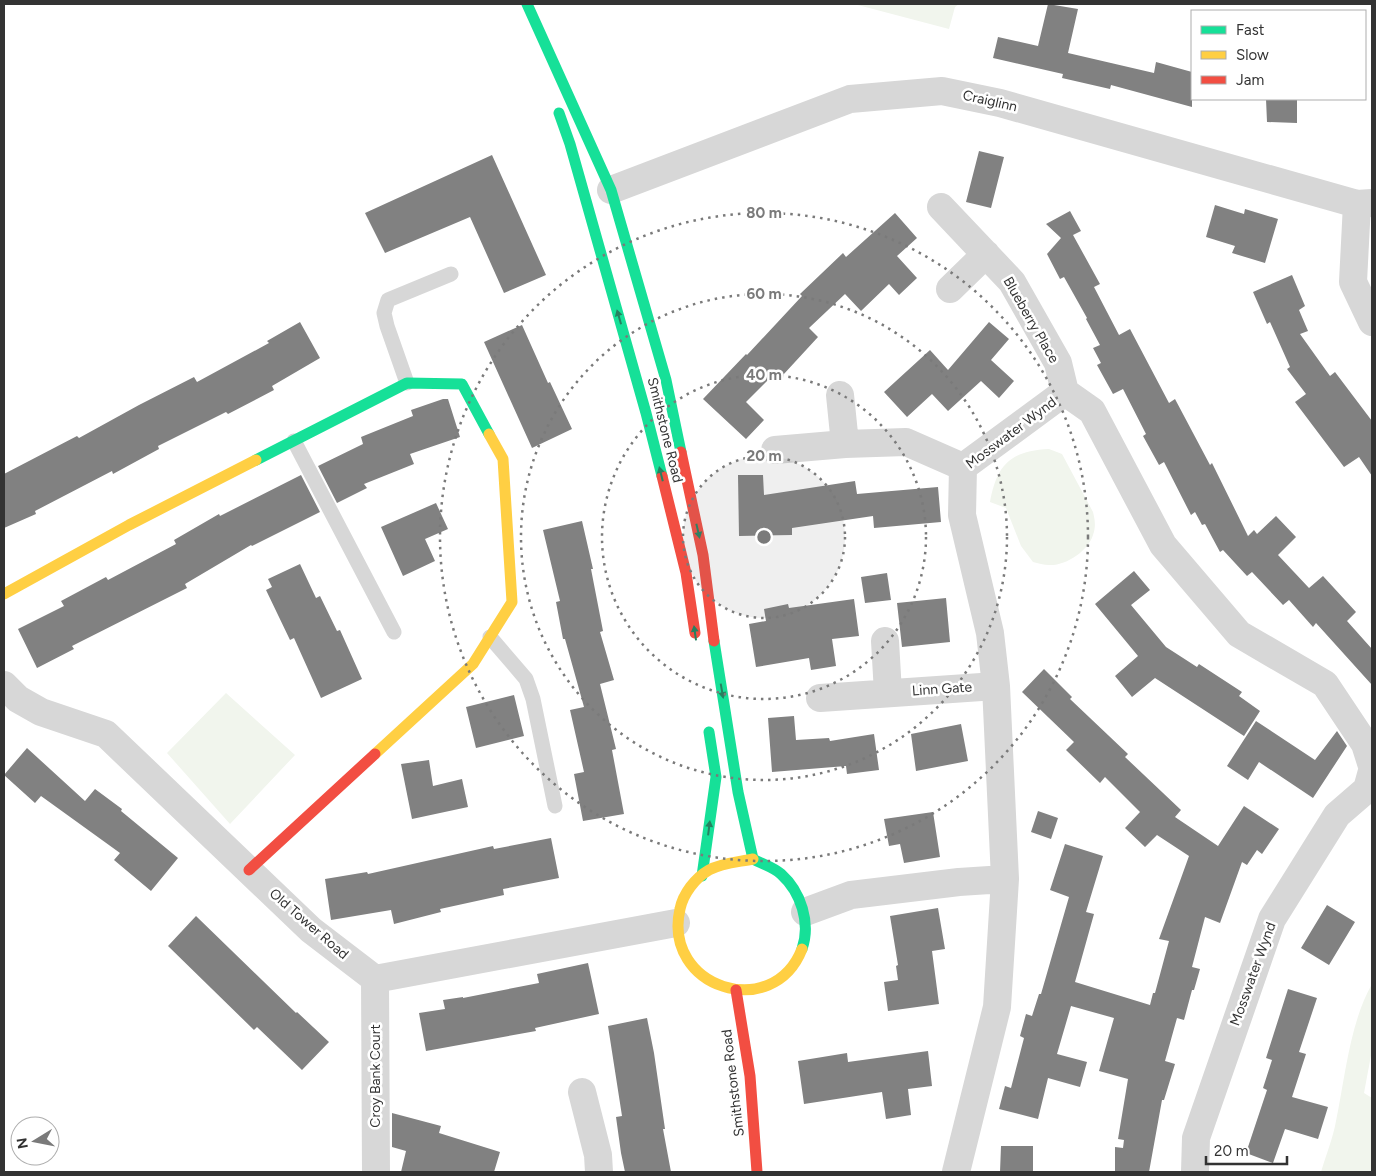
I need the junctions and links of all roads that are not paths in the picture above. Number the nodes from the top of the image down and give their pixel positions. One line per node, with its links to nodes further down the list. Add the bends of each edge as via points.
1 (521, 4): 3 (street)
2 (527, 4): 5 (street, Smithstone Road)
3 (544, 69)
4 (557, 106): 22 (street, Smithstone Road, one-way to 4, via 686,574 646,413)
5 (611, 190): 6 (street, Craiglinn, via 850,99 942,91 1000,103); 32 (street, Smithstone Road, one-way to 32, via 666,380 704,555 716,659 738,792)
6 (1365, 203): 11 (street, via 1353,282)
7 (941, 207): 8 (street, Blueberry Place)
8 (986, 254): 10 (street); 13 (street, Blueberry Place, via 1012,282 1058,363)
9 (451, 274): 12 (lane, via 388,300 384,313)
10 (950, 289)
11 (1372, 322)
12 (407, 383): 15 (street); 21 (street, via 462,384 503,460 512,602)
13 (1065, 392): 18 (street, Mosswater Wynd); 29 (street, Mosswater Wynd, via 1092,411 1163,546 1239,634 1325,684 1366,744)
14 (840, 395): 16 (street)
15 (294, 441): 19 (street); 20 (lane)
16 (845, 444): 17 (street); 18 (street, via 906,442)
17 (775, 450)
18 (963, 467): 25 (street, Mosswater Wynd, via 962,516 990,633)
19 (4, 594)
20 (394, 632)
21 (490, 636): 31 (lane, via 526,679); 33 (street, via 473,664)
22 (696, 641)
23 (885, 641): 26 (street)
24 (4, 685): 33 (street, Old Tower Road, via 18,699 41,712 106,734)
25 (996, 686): 26 (street, Linn Gate); 35 (street, Mosswater Wynd)
26 (888, 693): 27 (street, Linn Gate)
27 (820, 698)
28 (707, 719): 34 (street, one-way to 28, via 716,777)
29 (1372, 766)
30 (1372, 771): 45 (street, Mosswater Wynd, via 1366,789 1337,815 1272,919 1196,1138)
31 (555, 806)
32 (753, 859): 34 (street, via 709,870); 36 (street, via 779,872 796,892)
33 (249, 870): 38 (street, Old Tower Road, via 311,930)
34 (702, 876): 37 (street, via 687,890)
35 (1004, 879): 36 (street, via 851,895); 44 (street, Mosswater Wynd, via 996,1008)
36 (804, 912): 39 (street, via 806,934 791,968 773,982 754,990)
37 (676, 923): 38 (street); 39 (street, via 682,952 699,975 720,987)
38 (375, 979): 41 (street, Croy Bank Court)
39 (736, 990): 43 (street, Smithstone Road, via 750,1076)
40 (582, 1092): 42 (street, via 598,1155)
41 (376, 1172)
42 (599, 1172)
43 (757, 1172)
44 (956, 1172)
45 (1195, 1172)

